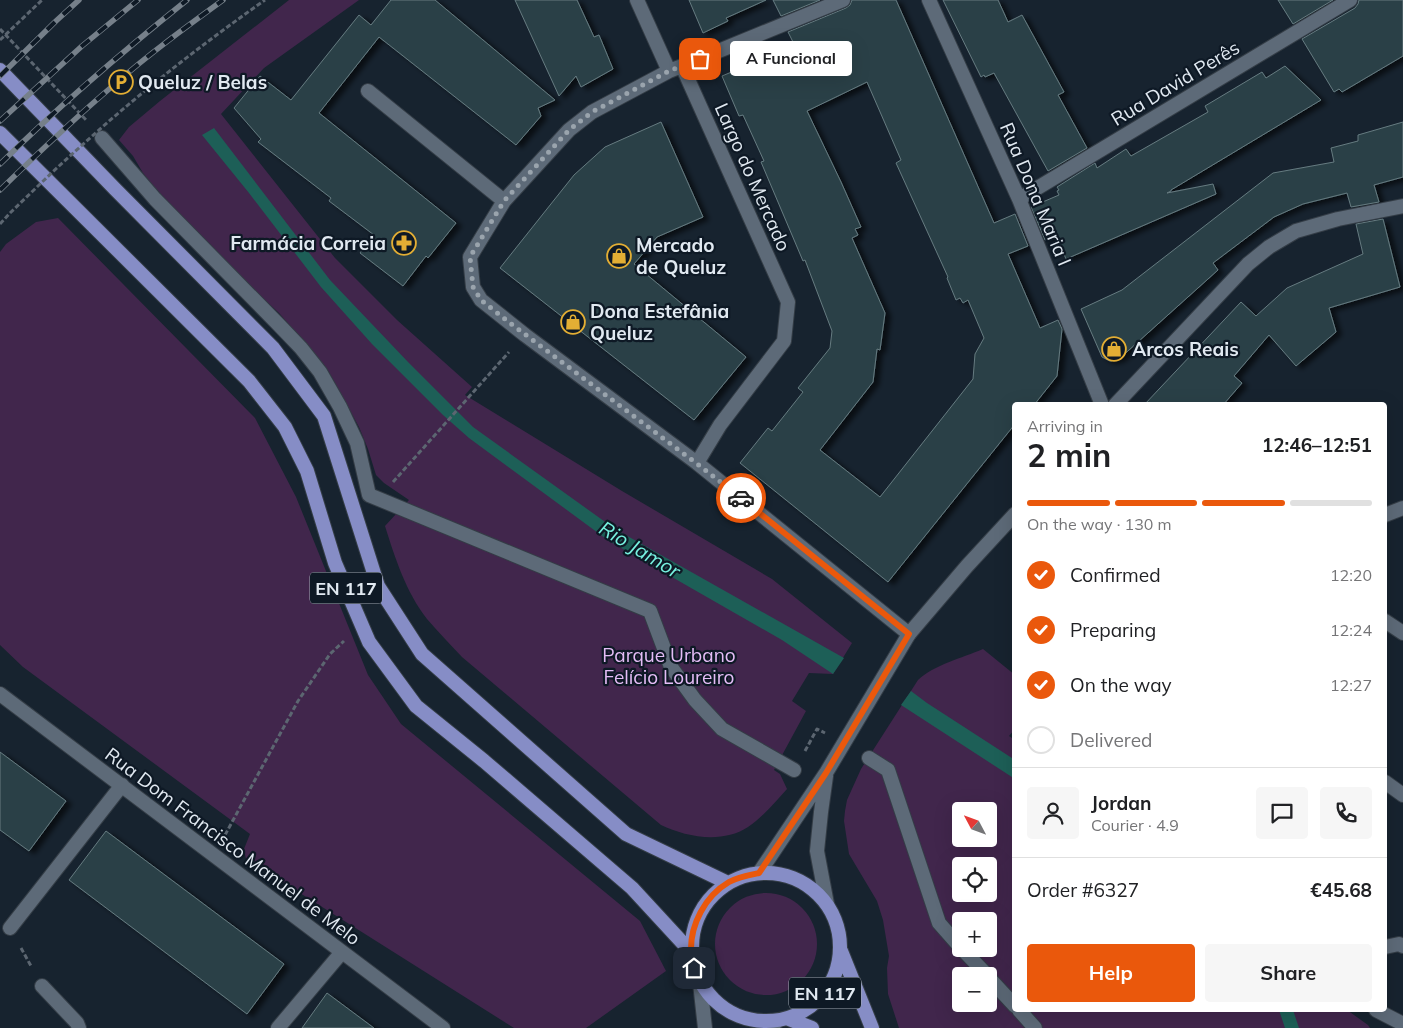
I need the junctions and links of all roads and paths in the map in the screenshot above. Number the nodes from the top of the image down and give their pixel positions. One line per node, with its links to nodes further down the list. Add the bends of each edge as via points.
1 (42, 0): 8 (path, bridge)
2 (265, 0): 18 (path, bridge, via 153,85 80,147)
3 (637, 0): 9 (street, Largo do Mercado)
4 (843, 0): 9 (street)
5 (929, 0): 15 (street, Rua Dona Maria I)
6 (1350, 0): 15 (street, Rua David Perês)
7 (0, 29): 12 (path)
8 (0, 40)
9 (676, 69): 16 (street, via 592,112 569,130); 22 (street, Largo do Mercado, via 788,302 784,341 720,425)
10 (0, 70): 40 (main road, EN 117, via 273,348 324,416 378,586 422,654 626,834)
11 (368, 91): 16 (street)
12 (88, 123)
13 (0, 133): 28 (main road, EN 117, via 249,381 285,427 307,471 335,564)
14 (98, 134): 33 (street, via 154,199 279,325 320,372 356,444 369,495 650,611 671,667 695,700 722,729)
15 (1019, 199): 20 (street, Rua Dona Maria I)
16 (504, 201): 19 (street, via 470,257 473,287 481,300)
17 (1403, 206): 21 (street, via 1296,231 1269,246 1248,264)
18 (0, 224)
19 (525, 335): 22 (street); 23 (path)
20 (1101, 402)
21 (1118, 402)
22 (696, 463): 30 (street)
23 (406, 467)
24 (1403, 508): 25 (street)
25 (1387, 514)
26 (1012, 522): 30 (street, via 968,566)
27 (1387, 622): 29 (street)
28 (362, 624): 38 (path, via 330,654 298,700); 48 (main road, EN 117, via 369,642 416,706 632,888)
29 (1403, 632)
30 (909, 634): 34 (street)
31 (0, 694): 36 (street, Rua Dom Francisco Manuel de Melo)
32 (868, 758): 43 (street, via 888,770 939,924)
33 (794, 770)
34 (826, 773): 39 (street); 41 (street, via 817,851)
35 (1387, 783): 37 (street)
36 (122, 785): 38 (street, Rua Dom Francisco Manuel de Melo); 42 (street)
37 (1403, 795)
38 (214, 855): 47 (street, Rua Dom Francisco Manuel de Melo)
39 (759, 873): 40 (main road, EN 117); 41 (main road, EN 117, via 785,875 808,885)
40 (728, 883): 48 (main road, EN 117, via 700,912 693,931)
41 (827, 904): 46 (main road, EN 117, via 838,925)
42 (10, 928): 52 (path)
43 (952, 938)
44 (1403, 946): 45 (street)
45 (1387, 947)
46 (841, 950): 57 (main road, EN 117, via 836,973 825,992 809,1008); 64 (main road, EN 117)
47 (342, 952): 60 (street); 61 (street, Rua Dom Francisco Manuel de Melo)
48 (691, 952): 51 (main road, EN 117)
49 (970, 957): 50 (street)
50 (979, 967)
51 (700, 983): 57 (main road, EN 117, via 714,1001 732,1014 753,1021); 62 (street)
52 (42, 986): 59 (street)
53 (997, 987): 54 (street)
54 (1012, 1003)
55 (1021, 1012): 65 (street)
56 (1380, 1012): 58 (street)
57 (778, 1023): 63 (main road, EN 117)
58 (1403, 1024)
59 (79, 1028)
60 (278, 1028)
61 (443, 1028)
62 (705, 1028)
63 (812, 1028)
64 (872, 1028)
65 (1035, 1028)

